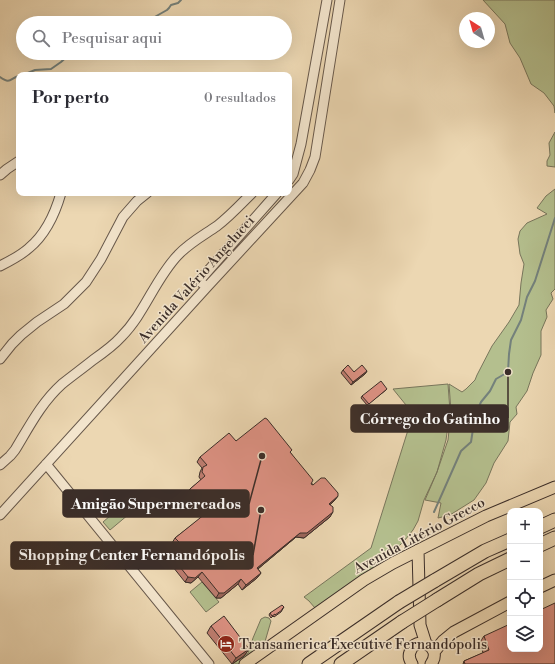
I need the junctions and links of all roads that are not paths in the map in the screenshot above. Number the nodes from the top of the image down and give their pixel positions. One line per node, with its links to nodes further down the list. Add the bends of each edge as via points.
1 (327, 0): 5 (street, via 301,144)
2 (340, 0): 6 (street, Avenida Valério Angelucci, via 315,157 303,183)
3 (16, 163): 4 (street)
4 (0, 175)
5 (292, 176)
6 (292, 195)
7 (60, 196): 12 (street, via 50,222 38,240 23,253)
8 (143, 196): 14 (street, via 124,217 86,282 64,304 21,335)
9 (249, 196): 16 (street, via 228,217 188,246 171,262 144,307 125,332 112,346 48,399 15,450)
10 (274, 196): 13 (street, Avenida Valério Angelucci, via 198,281)
11 (291, 196): 13 (street, Avenida Valério Angelucci)
12 (0, 266)
13 (207, 287): 15 (street, Avenida Valério Angelucci)
14 (0, 359)
15 (46, 464): 18 (street, Avenida Valério Angelucci); 33 (street)
16 (0, 465)
17 (555, 487): 24 (main road, Avenida Litério Grecco, via 486,516)
18 (0, 515)
19 (555, 520): 20 (highway)
20 (543, 526)
21 (555, 538): 23 (highway)
22 (507, 541): 35 (highway, bridge, via 434,580)
23 (542, 544)
24 (418, 550): 29 (main road); 34 (main road, Avenida Litério Grecco, via 364,580)
25 (507, 560): 36 (highway, bridge, via 437,600)
26 (555, 580): 27 (main road)
27 (543, 586)
28 (507, 604): 31 (main road)
29 (420, 625): 30 (main road); 31 (main road)
30 (413, 647): 31 (main road, via 419,643); 32 (main road, via 409,655)
31 (430, 648): 37 (main road, via 434,659)
32 (410, 663)
33 (209, 664)
34 (245, 664)
35 (309, 664)
36 (341, 664)
37 (431, 664)

